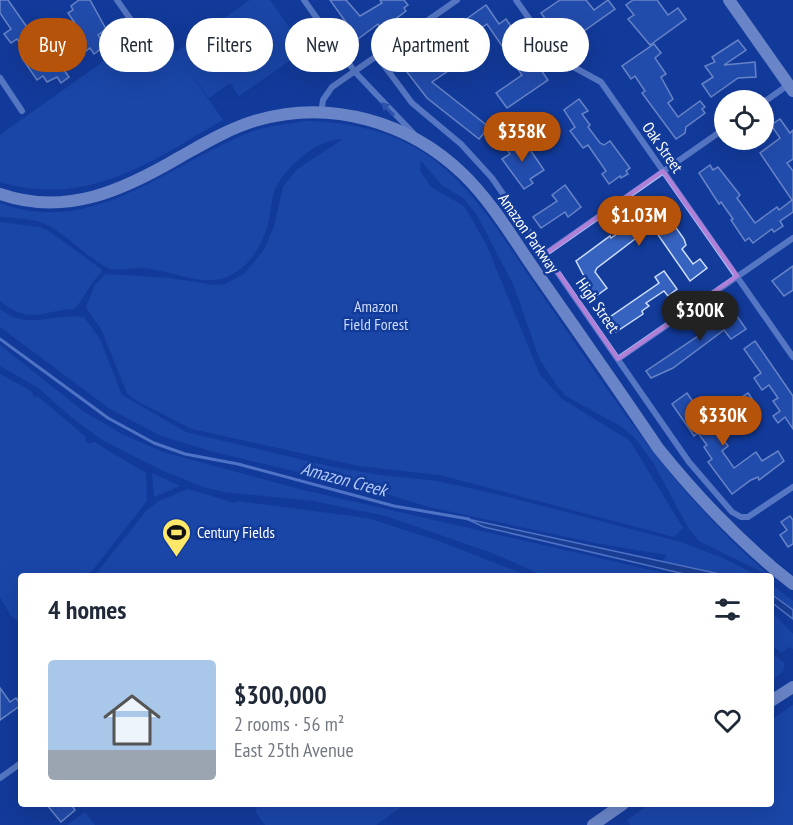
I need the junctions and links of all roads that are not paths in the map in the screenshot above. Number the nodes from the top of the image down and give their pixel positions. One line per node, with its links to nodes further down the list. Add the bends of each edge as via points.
1 (117, 0): 6 (street)
2 (304, 0): 7 (street)
3 (458, 0): 8 (street)
4 (516, 0): 18 (street, Oak Street, via 557,58 601,82)
5 (729, 0): 12 (main road)
6 (130, 18)
7 (317, 18)
8 (432, 18)
9 (355, 72): 15 (street, via 327,93); 17 (street, one-way to 9)
10 (389, 72): 21 (street, High Street, via 412,103 476,159)
11 (0, 78): 14 (street)
12 (791, 88): 13 (street)
13 (774, 97)
14 (22, 111)
15 (321, 113): 17 (main road, Amazon Parkway, via 387,125); 19 (main road, Amazon Parkway, via 281,115 232,129 144,178 88,200 36,202)
16 (714, 136): 18 (street)
17 (425, 143): 26 (main road, Amazon Parkway, via 444,156 482,195 687,484 743,542)
18 (663, 171): 21 (street); 22 (street, Oak Street)
19 (0, 194)
20 (793, 238): 22 (street)
21 (545, 254): 24 (street, High Street)
22 (737, 276): 23 (street, Oak Street); 24 (street)
23 (793, 357)
24 (618, 359): 25 (street, High Street, via 689,462 732,512 745,518)
25 (793, 487)
26 (793, 584)
27 (793, 687): 28 (main road)
28 (774, 699)
29 (18, 765): 30 (street)
30 (0, 778)
31 (619, 807): 32 (main road)
32 (593, 825)

